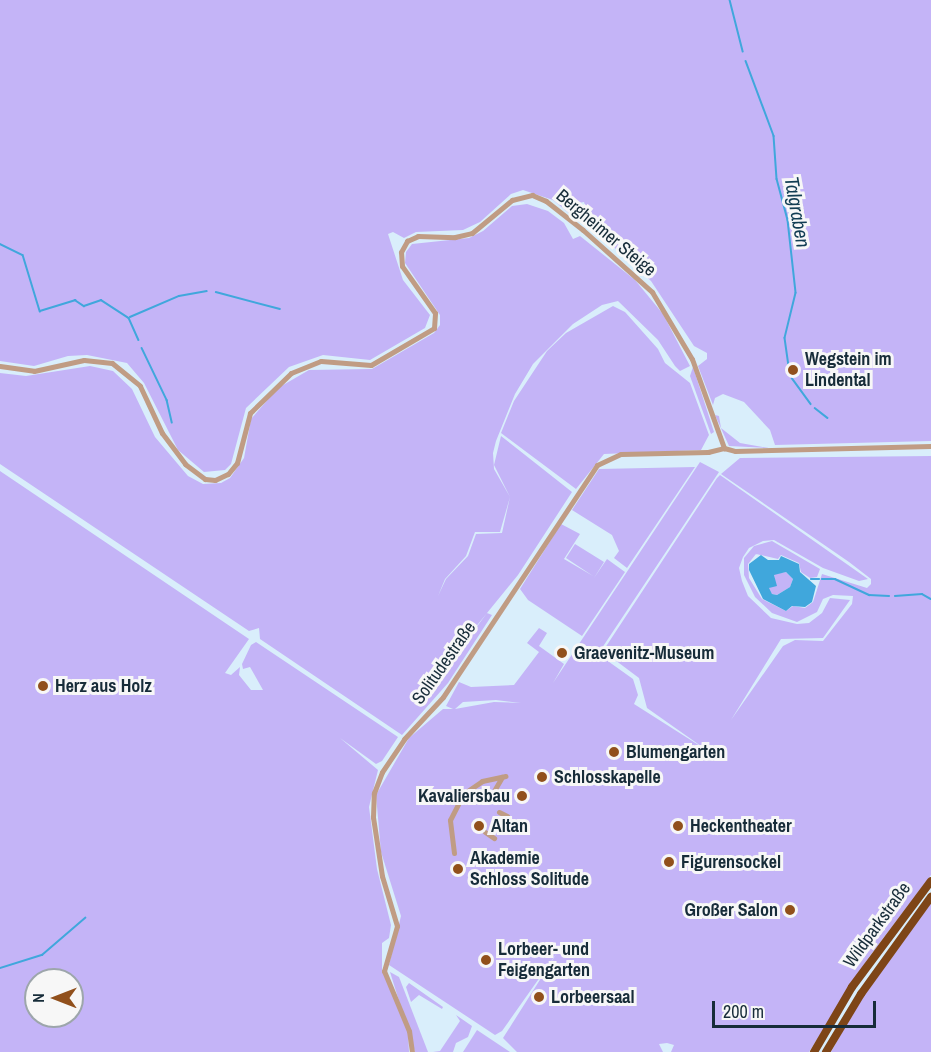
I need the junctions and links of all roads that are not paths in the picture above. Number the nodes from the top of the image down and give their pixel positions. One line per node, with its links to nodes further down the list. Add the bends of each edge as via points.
1 (0, 366): 3 (street, Bergheimer Steige, via 34,371 97,360 123,369 140,386 162,433 185,464 205,479 215,480 228,474 237,463 250,413 291,374 321,361 371,365 434,328 435,313 402,266 401,252 407,242 418,236 455,237 472,233 513,200 532,195 583,230 652,291 692,359)
2 (931, 446): 3 (street, Solitudestraße, via 737,451)
3 (724, 448): 12 (street, Solitudestraße, via 707,453 621,454 597,465 443,698 404,739 382,772 374,793 373,817 382,876 397,926 384,971 410,1031)
4 (495, 789): 9 (street, via 504,777 482,781 456,813 449,827)
5 (499, 812): 6 (street)
6 (507, 816)
7 (485, 832): 8 (street)
8 (494, 838)
9 (454, 853)
10 (931, 881): 13 (highway, Wildparkstraße, via 866,968)
11 (931, 897): 14 (highway, Wildparkstraße, via 872,978)
12 (412, 1052)
13 (814, 1052)
14 (826, 1052)

